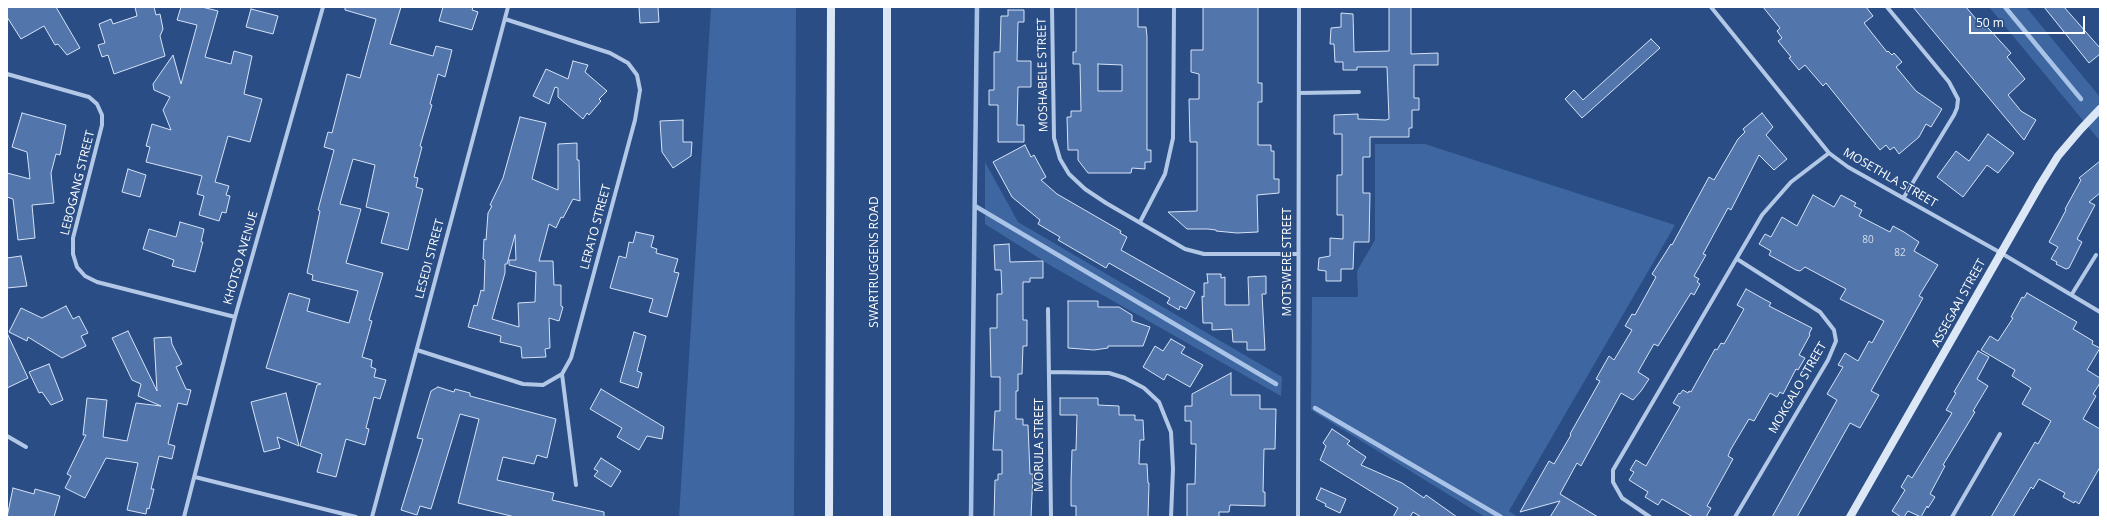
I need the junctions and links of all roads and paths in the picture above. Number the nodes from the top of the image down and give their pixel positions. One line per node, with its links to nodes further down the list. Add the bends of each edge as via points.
1 (323, 7): 25 (street, KHOTSO AVENUE)
2 (508, 7): 10 (street, LESEDI STREET)
3 (831, 7): 37 (main road)
4 (887, 7): 38 (main road, SWARTRUGGENS ROAD)
5 (1052, 7): 17 (street, MOSHABELE STREET, via 1054,138 1060,158 1069,174 1085,189)
6 (1174, 7): 17 (street, via 1173,138 1165,174)
7 (1299, 7): 13 (street, MOTSWERE STREET)
8 (1711, 7): 15 (street, MOSETHLA STREET)
9 (1887, 7): 16 (street, via 1949,82 1958,99 1958,108)
10 (505, 19): 26 (street, LESEDI STREET); 28 (street, LERATO STREET, via 628,62 637,75 640,90 635,120 571,358)
11 (7, 74): 25 (street, LEBOGANG STREET, via 89,96 102,114 102,125 73,238 73,254 77,267 85,276 97,282)
12 (1359, 92): 13 (street)
13 (1299, 93): 19 (street, MOTSWERE STREET)
14 (2100, 109): 18 (main road, ASSEGAAI STREET, via 2058,156)
15 (1829, 153): 16 (street, MOSETHLA STREET, via 1848,167); 21 (street, via 1791,182 1775,198 1762,215)
16 (1904, 197): 18 (street, MOSETHLA STREET)
17 (1140, 222): 19 (street, MOSHABELE STREET, via 1185,249 1204,254)
18 (2001, 253): 22 (street, MOSETHLA STREET); 44 (main road, ASSEGAAI STREET)
19 (1298, 254): 41 (street, MOTSWERE STREET)
20 (2096, 255): 22 (street)
21 (1737, 259): 42 (street, via 1613,470 1613,482 1622,498); 43 (street, MOKGALO STREET, via 1820,312 1834,330 1836,341 1831,355)
22 (2072, 294): 24 (street, MOSETHLA STREET)
23 (1048, 309): 27 (street, MORULA STREET)
24 (2100, 312)
25 (235, 317): 32 (street, KHOTSO AVENUE)
26 (417, 350): 28 (street, via 523,384 543,385); 36 (street, LESEDI STREET)
27 (1050, 372): 39 (street, MORULA STREET); 40 (street, via 1109,373 1144,388 1159,402 1171,432)
28 (562, 374): 33 (street)
29 (2000, 434): 45 (street)
30 (7, 436): 31 (street)
31 (26, 447)
32 (195, 477): 34 (street, KHOTSO AVENUE); 35 (street)
33 (576, 485)
34 (184, 517)
35 (356, 517)
36 (372, 517)
37 (829, 517)
38 (887, 517)
39 (1050, 517)
40 (1171, 517)
41 (1298, 517)
42 (1650, 517)
43 (1735, 517)
44 (1850, 517)
45 (1952, 517)

